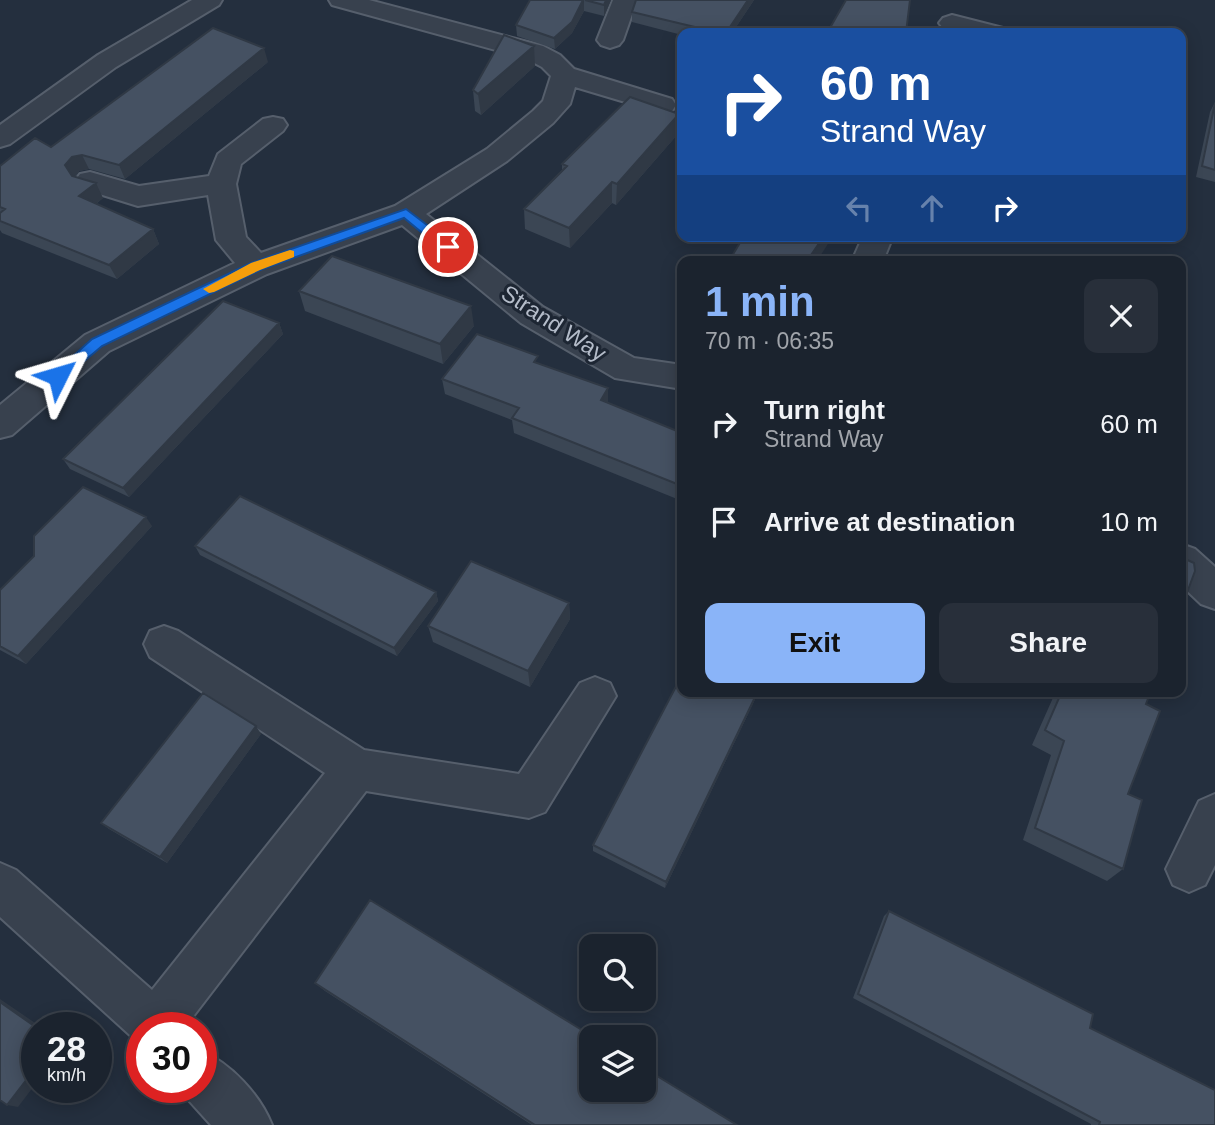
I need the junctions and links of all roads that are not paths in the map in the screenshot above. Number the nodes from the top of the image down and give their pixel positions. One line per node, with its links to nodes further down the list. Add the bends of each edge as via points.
1 (210, 0): 10 (street)
2 (341, 0): 6 (street)
3 (365, 0): 6 (street)
4 (625, 0): 9 (street)
5 (154, 5): 10 (street)
6 (394, 14): 11 (street, via 534,52)
7 (952, 19): 8 (street)
8 (979, 28)
9 (610, 40)
10 (107, 61): 14 (street)
11 (565, 75): 12 (street); 17 (street, via 556,104 543,117 497,155)
12 (662, 105)
13 (273, 125): 16 (street, via 228,160)
14 (0, 138)
15 (90, 181): 16 (street, via 138,197)
16 (221, 184): 18 (street, via 231,240)
17 (406, 213): 18 (street); 19 (street, Strand Way, via 532,315 627,369)
18 (256, 267): 20 (street, via 97,343)
19 (677, 376)
20 (0, 425)
21 (1186, 565): 22 (street)
22 (1215, 593)
23 (164, 645): 25 (street)
24 (595, 696): 25 (street, via 529,797)
25 (356, 769): 30 (street)
26 (1215, 816): 27 (street)
27 (1189, 869)
28 (0, 886): 29 (street)
29 (139, 1012)
30 (167, 1012)
31 (217, 1093): 32 (street)
32 (246, 1125)

